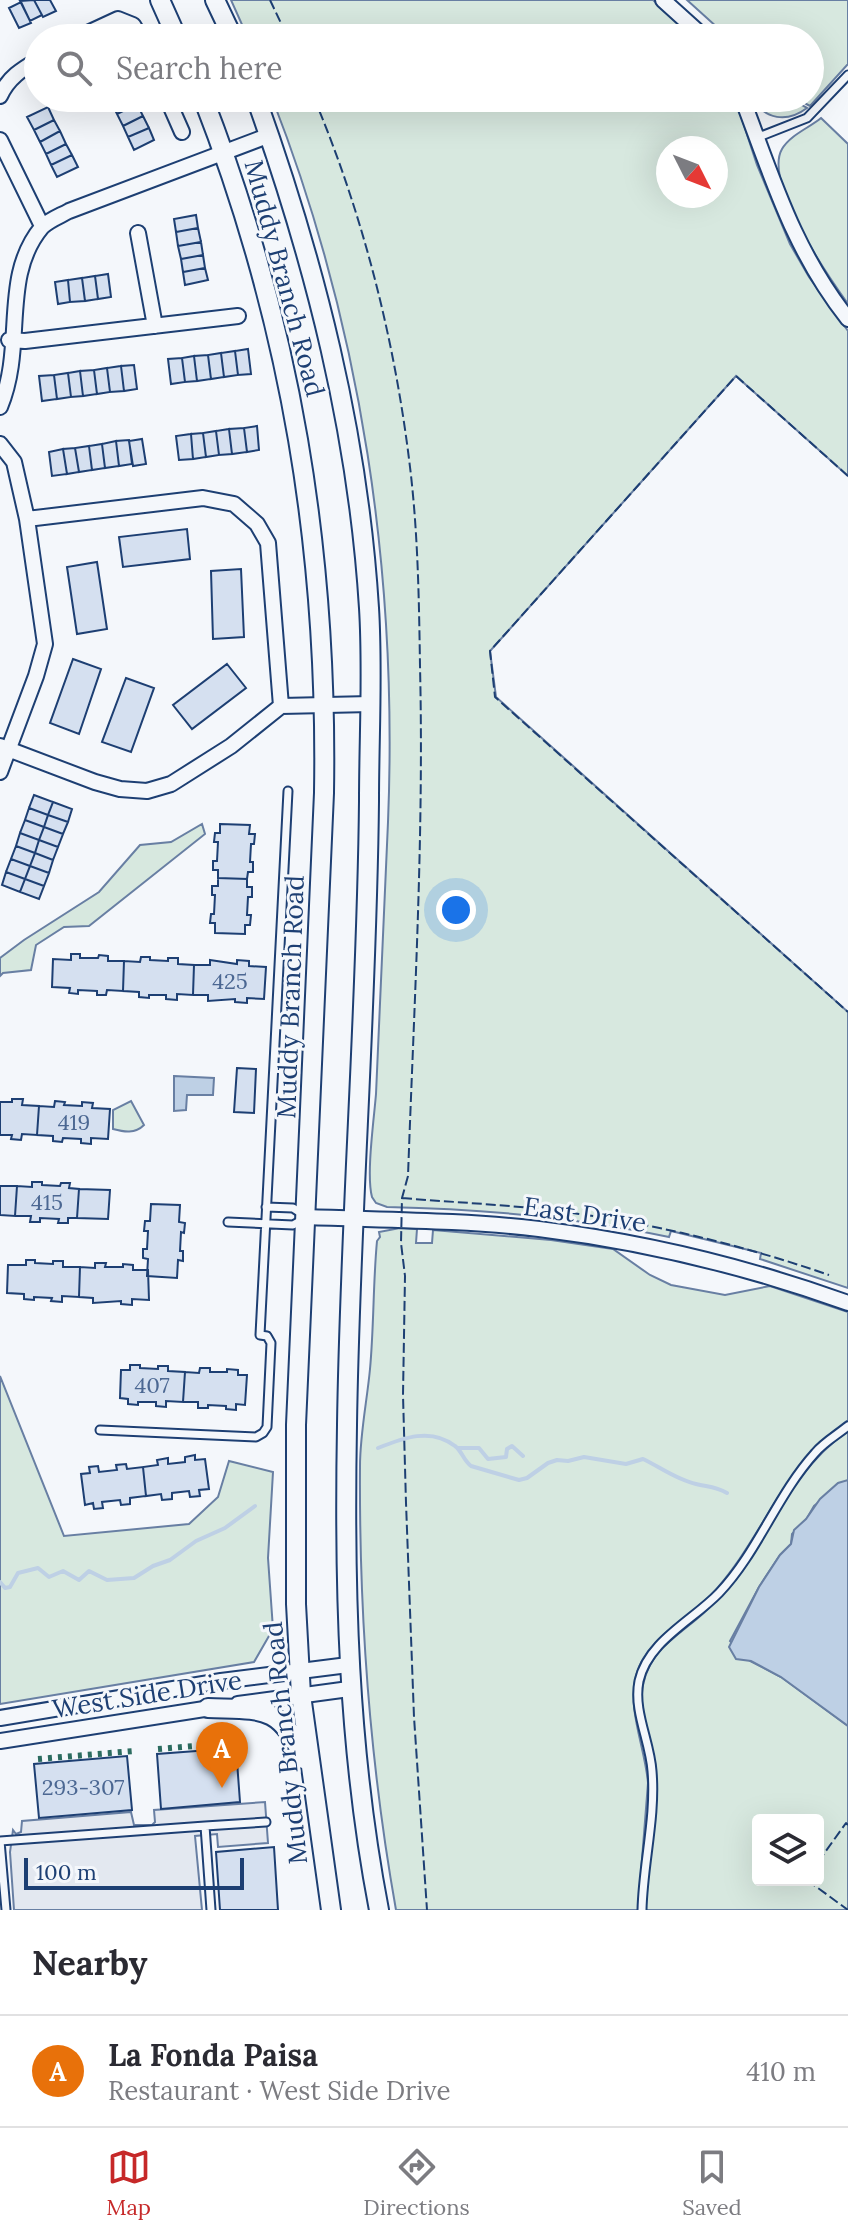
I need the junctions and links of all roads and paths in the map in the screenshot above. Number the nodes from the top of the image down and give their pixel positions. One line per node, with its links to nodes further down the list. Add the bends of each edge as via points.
1 (160, 0): 6 (main road)
2 (215, 0): 7 (main road)
3 (663, 0): 8 (street)
4 (107, 24): 5 (street, via 118,19)
5 (130, 24)
6 (171, 24)
7 (226, 24)
8 (690, 24)
9 (24, 68): 11 (street)
10 (848, 75): 12 (lane)
11 (0, 96)
12 (824, 100)
13 (173, 112): 18 (street)
14 (209, 112): 22 (main road, Muddy Branch Road)
15 (261, 112): 19 (main road, Muddy Branch Road)
16 (747, 112): 20 (street)
17 (813, 112): 20 (lane)
18 (182, 132)
19 (270, 135): 22 (street); 32 (main road, Muddy Branch Road, via 303,239 348,427 370,611)
20 (756, 138): 26 (street, via 797,240)
21 (0, 140): 23 (street)
22 (225, 153): 23 (street); 33 (main road, Muddy Branch Road, via 276,322 297,425 318,579)
23 (42, 226): 28 (street, via 11,269)
24 (138, 233): 27 (street)
25 (238, 316): 27 (street)
26 (848, 319)
27 (155, 326): 28 (street)
28 (9, 340): 29 (street, via 9,371)
29 (0, 407)
30 (0, 444): 31 (street, via 14,462)
31 (27, 519): 34 (street, via 203,498 234,504 257,524 268,543); 35 (street, via 45,644)
32 (371, 704): 33 (street); 40 (main road, Muddy Branch Road, via 368,906)
33 (326, 705): 34 (street); 39 (main road, Muddy Branch Road)
34 (281, 706): 35 (street, via 199,767 147,791 95,782)
35 (4, 748): 36 (street)
36 (0, 772)
37 (288, 791): 38 (lane)
38 (266, 1207): 39 (lane, via 293,1208); 42 (lane)
39 (307, 1217): 40 (street, East Drive); 42 (lane, via 293,1225); 47 (main road, Muddy Branch Road, via 296,1425)
40 (352, 1219): 43 (street, East Drive, via 477,1224 594,1237 780,1278); 46 (main road, Muddy Branch Road)
41 (228, 1222): 42 (lane)
42 (265, 1224): 45 (lane, via 260,1335 271,1343 266,1431 256,1437)
43 (848, 1303)
44 (848, 1426): 61 (lane, via 804,1467 719,1592 655,1649 643,1668 638,1703 652,1786)
45 (100, 1430)
46 (348, 1665): 47 (street, West Side Drive); 48 (main road, Muddy Branch Road)
47 (299, 1670): 49 (main road, Muddy Branch Road); 51 (street, West Side Drive)
48 (349, 1689): 49 (street, West Side Drive); 60 (main road, Muddy Branch Road)
49 (301, 1695): 50 (street, West Side Drive); 53 (main road, Muddy Branch Road)
50 (208, 1708): 52 (street, West Side Drive); 53 (main road, via 261,1710 278,1718)
51 (0, 1718)
52 (0, 1741)
53 (311, 1774): 59 (main road, Muddy Branch Road)
54 (266, 1822): 55 (lane)
55 (205, 1826): 56 (lane); 58 (lane)
56 (0, 1838): 57 (lane)
57 (6, 1910)
58 (211, 1910)
59 (331, 1910)
60 (379, 1910)
61 (642, 1910)

